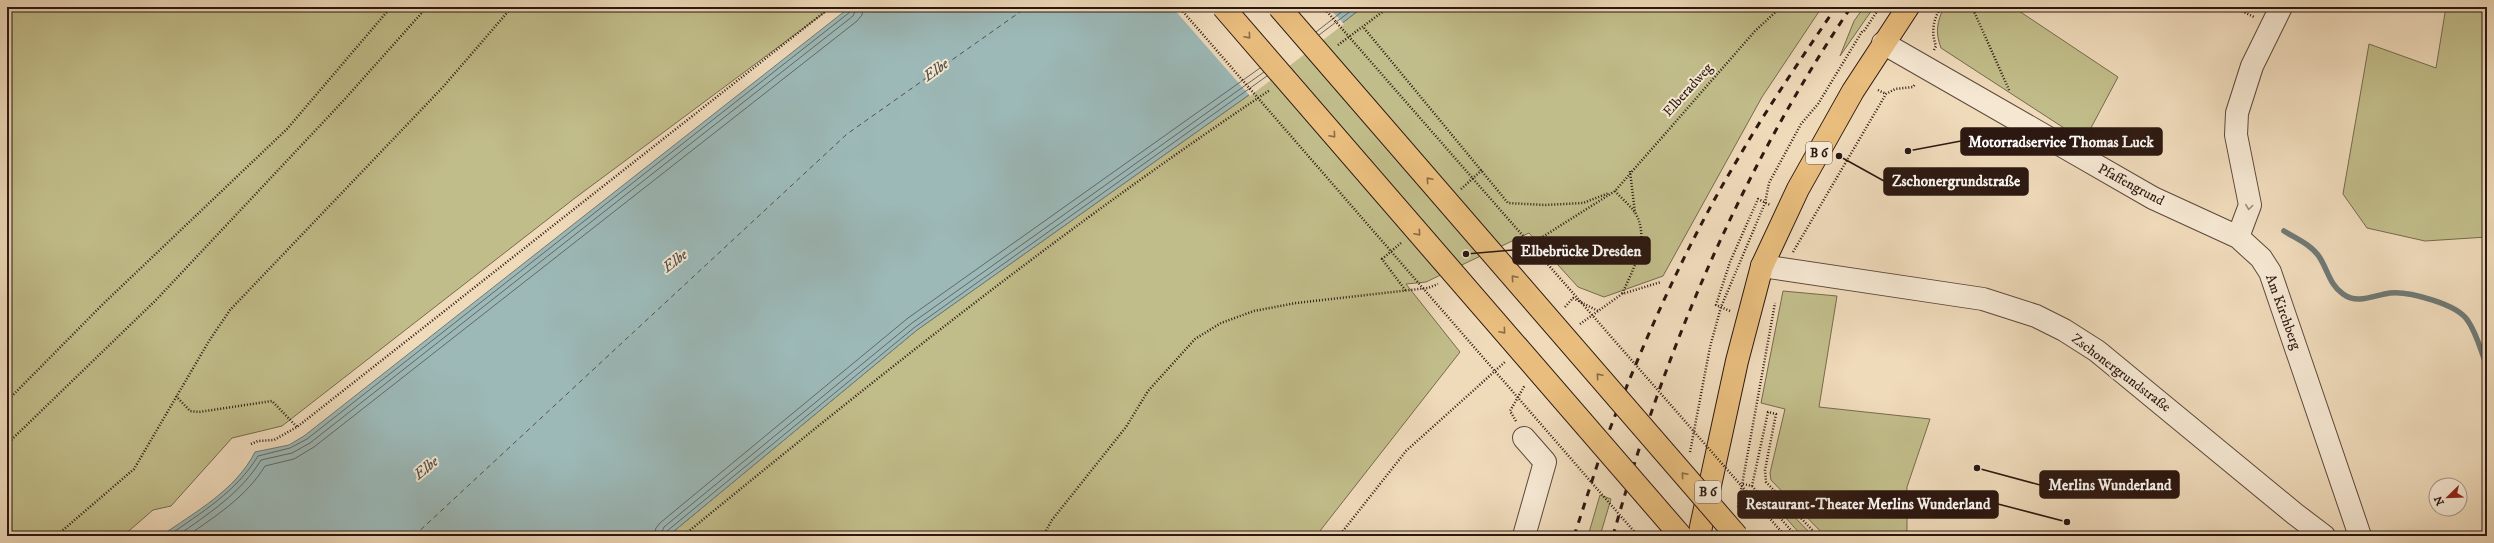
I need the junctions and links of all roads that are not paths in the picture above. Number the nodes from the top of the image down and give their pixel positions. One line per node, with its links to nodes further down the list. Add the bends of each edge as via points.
1 (1222, 7): 10 (main road, one-way to 10, bridge)
2 (1279, 7): 12 (main road, one-way to 2, bridge)
3 (1908, 7): 5 (main road, B 6)
4 (2281, 7): 6 (street, one-way to 6, via 2252,66 2237,113 2236,135 2250,205)
5 (1883, 43): 6 (street, Pfaffengrund, via 2153,198); 7 (main road, B 6, via 1798,190)
6 (2238, 237): 14 (street, Am Kirchberg, via 2261,258 2270,272)
7 (1762, 266): 11 (main road, B 6, via 1737,361); 13 (street, Zschonergrundstraße, via 1982,300 2036,316 2097,351)
8 (1524, 438): 9 (street, via 1545,462)
9 (1524, 536)
10 (1681, 536)
11 (1699, 536)
12 (1737, 536)
13 (2324, 536)
14 (2360, 536)

